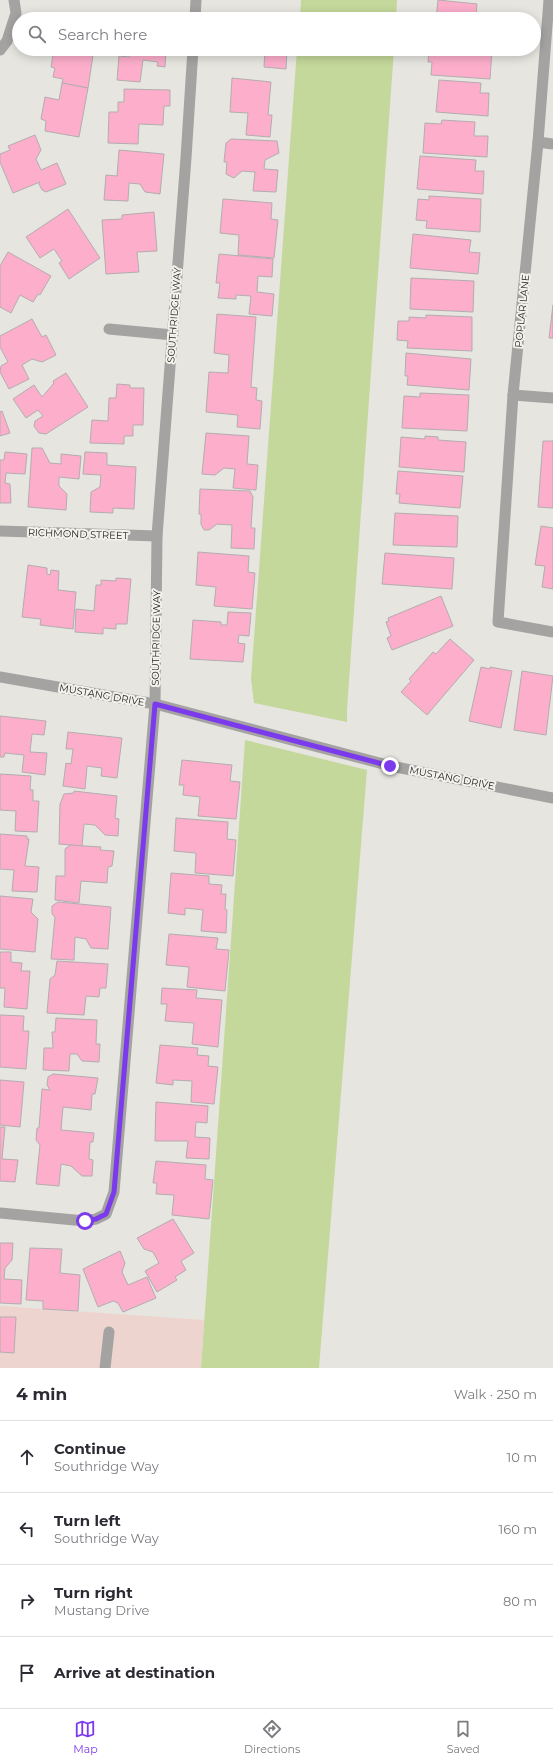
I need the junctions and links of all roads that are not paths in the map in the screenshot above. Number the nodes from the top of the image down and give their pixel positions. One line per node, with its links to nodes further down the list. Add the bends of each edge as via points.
1 (14, 0): 4 (street)
2 (196, 0): 5 (street)
3 (549, 0): 9 (street, POPLAR LANE)
4 (16, 12)
5 (195, 12)
6 (12, 25): 7 (street, via 7,41)
7 (0, 50)
8 (193, 56): 12 (street, SOUTHRIDGE WAY)
9 (538, 142): 10 (street); 13 (street, POPLAR LANE)
10 (553, 144)
11 (109, 329): 12 (street)
12 (173, 334): 16 (street, SOUTHRIDGE WAY)
13 (513, 395): 14 (street); 17 (street, POPLAR LANE, via 498,622)
14 (553, 398)
15 (0, 531): 16 (street, RICHMOND STREET)
16 (157, 536): 19 (street, SOUTHRIDGE WAY)
17 (553, 632)
18 (0, 677): 19 (street, MUSTANG DRIVE)
19 (155, 704): 20 (street, MUSTANG DRIVE, via 390,766); 21 (street, SOUTHRIDGE WAY, via 114,1192 106,1214 96,1219 85,1221)
20 (553, 798)
21 (0, 1213)
22 (109, 1332): 23 (street)
23 (105, 1368)

